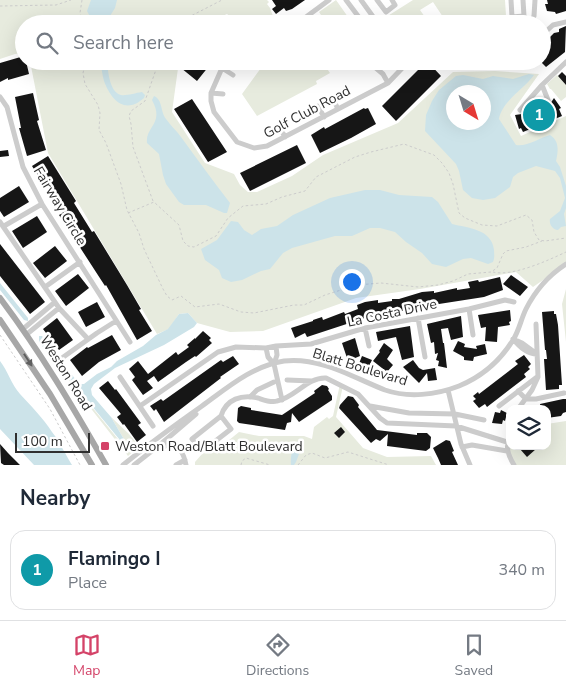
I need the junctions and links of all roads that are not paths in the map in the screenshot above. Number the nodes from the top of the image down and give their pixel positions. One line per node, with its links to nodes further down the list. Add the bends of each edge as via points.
1 (329, 0): 9 (street)
2 (347, 0): 10 (street)
3 (361, 0): 11 (street)
4 (377, 0): 5 (street, via 386,12 395,5)
5 (392, 0)
6 (511, 0): 12 (street)
7 (523, 0): 13 (street)
8 (535, 0): 14 (street)
9 (309, 15)
10 (358, 15)
11 (372, 15)
12 (512, 15)
13 (524, 15)
14 (534, 15)
15 (566, 22): 16 (street)
16 (551, 27)
17 (566, 62): 24 (street)
18 (221, 70): 25 (street)
19 (225, 70): 22 (street)
20 (378, 70): 23 (street)
21 (400, 70): 23 (street, Golf Club Road)
22 (233, 76)
23 (388, 83): 31 (street, Golf Club Road, via 365,91)
24 (542, 85): 29 (street); 32 (street)
25 (211, 93): 26 (street); 37 (street, Golf Club Road, via 215,113 237,142)
26 (223, 94)
27 (0, 97): 38 (street, Fairway Circle, via 7,106 23,167)
28 (333, 99): 31 (street)
29 (548, 100)
30 (318, 106): 33 (street)
31 (338, 109): 33 (street, Golf Club Road)
32 (520, 110)
33 (324, 116): 35 (street, Golf Club Road)
34 (279, 126): 35 (street)
35 (285, 137): 37 (street, Golf Club Road, via 267,146)
36 (250, 140): 37 (street)
37 (248, 146)
38 (42, 204): 39 (street); 40 (street, Fairway Circle)
39 (2, 224): 42 (street)
40 (80, 262): 42 (street); 50 (street, Fairway Circle)
41 (566, 264): 56 (street, Blatt Boulevard, via 536,294)
42 (45, 287): 44 (street)
43 (0, 298): 53 (main road, Weston Road)
44 (55, 302): 46 (street); 53 (street)
45 (514, 302): 47 (street, La Costa Drive, via 505,300)
46 (59, 308): 53 (street); 55 (street)
47 (469, 309): 48 (street, La Costa Drive); 54 (street)
48 (418, 318): 52 (street, La Costa Drive); 62 (street)
49 (0, 320): 90 (main road, Weston Road, one-way to 90, via 50,394)
50 (116, 321): 55 (street); 57 (street, Fairway Circle)
51 (536, 324): 61 (street)
52 (365, 328): 58 (street, La Costa Drive, via 311,344); 59 (street)
53 (25, 331): 91 (main road, Weston Road)
54 (473, 335)
55 (88, 339): 63 (street)
56 (513, 339): 61 (street, via 531,354); 70 (street, Blatt Boulevard, via 487,370)
57 (130, 342)
58 (276, 346): 60 (street, La Costa Drive); 64 (street)
59 (369, 346)
60 (266, 348): 64 (street); 78 (street, La Costa Drive, via 236,347 218,352)
61 (537, 354): 66 (street)
62 (425, 357)
63 (62, 358)
64 (274, 364): 70 (street, Blatt Boulevard, via 299,361 320,364 401,394 432,394); 73 (street, Blatt Boulevard, via 245,375); 76 (street)
65 (120, 377): 78 (street)
66 (538, 377): 71 (street); 75 (street)
67 (287, 380): 68 (street)
68 (313, 381): 76 (street); 79 (street, via 326,378 358,394)
69 (274, 382): 74 (street)
70 (448, 390): 81 (street)
71 (518, 391): 75 (street); 80 (street)
72 (564, 393): 75 (street)
73 (217, 395): 92 (street, Blatt Boulevard); 93 (street, Blatt Boulevard)
74 (250, 397): 76 (street, via 276,402); 82 (street, via 230,402)
75 (526, 399): 77 (street)
76 (282, 400)
77 (521, 405)
78 (140, 406): 84 (street)
79 (370, 406): 81 (street, via 409,413); 85 (street, via 387,423)
80 (499, 406)
81 (455, 414): 83 (street); 85 (street)
82 (221, 416): 82 (street, via 192,439 200,449 231,429)
83 (484, 420)
84 (153, 426)
85 (456, 426): 86 (street); 87 (street)
86 (506, 438)
87 (462, 447): 88 (street, via 472,445); 95 (street)
88 (507, 451): 96 (street)
89 (186, 462): 93 (street, via 176,446 168,444); 94 (street)
90 (92, 465)
91 (106, 465)
92 (123, 465)
93 (135, 465)
94 (176, 465)
95 (470, 465)
96 (514, 465)

